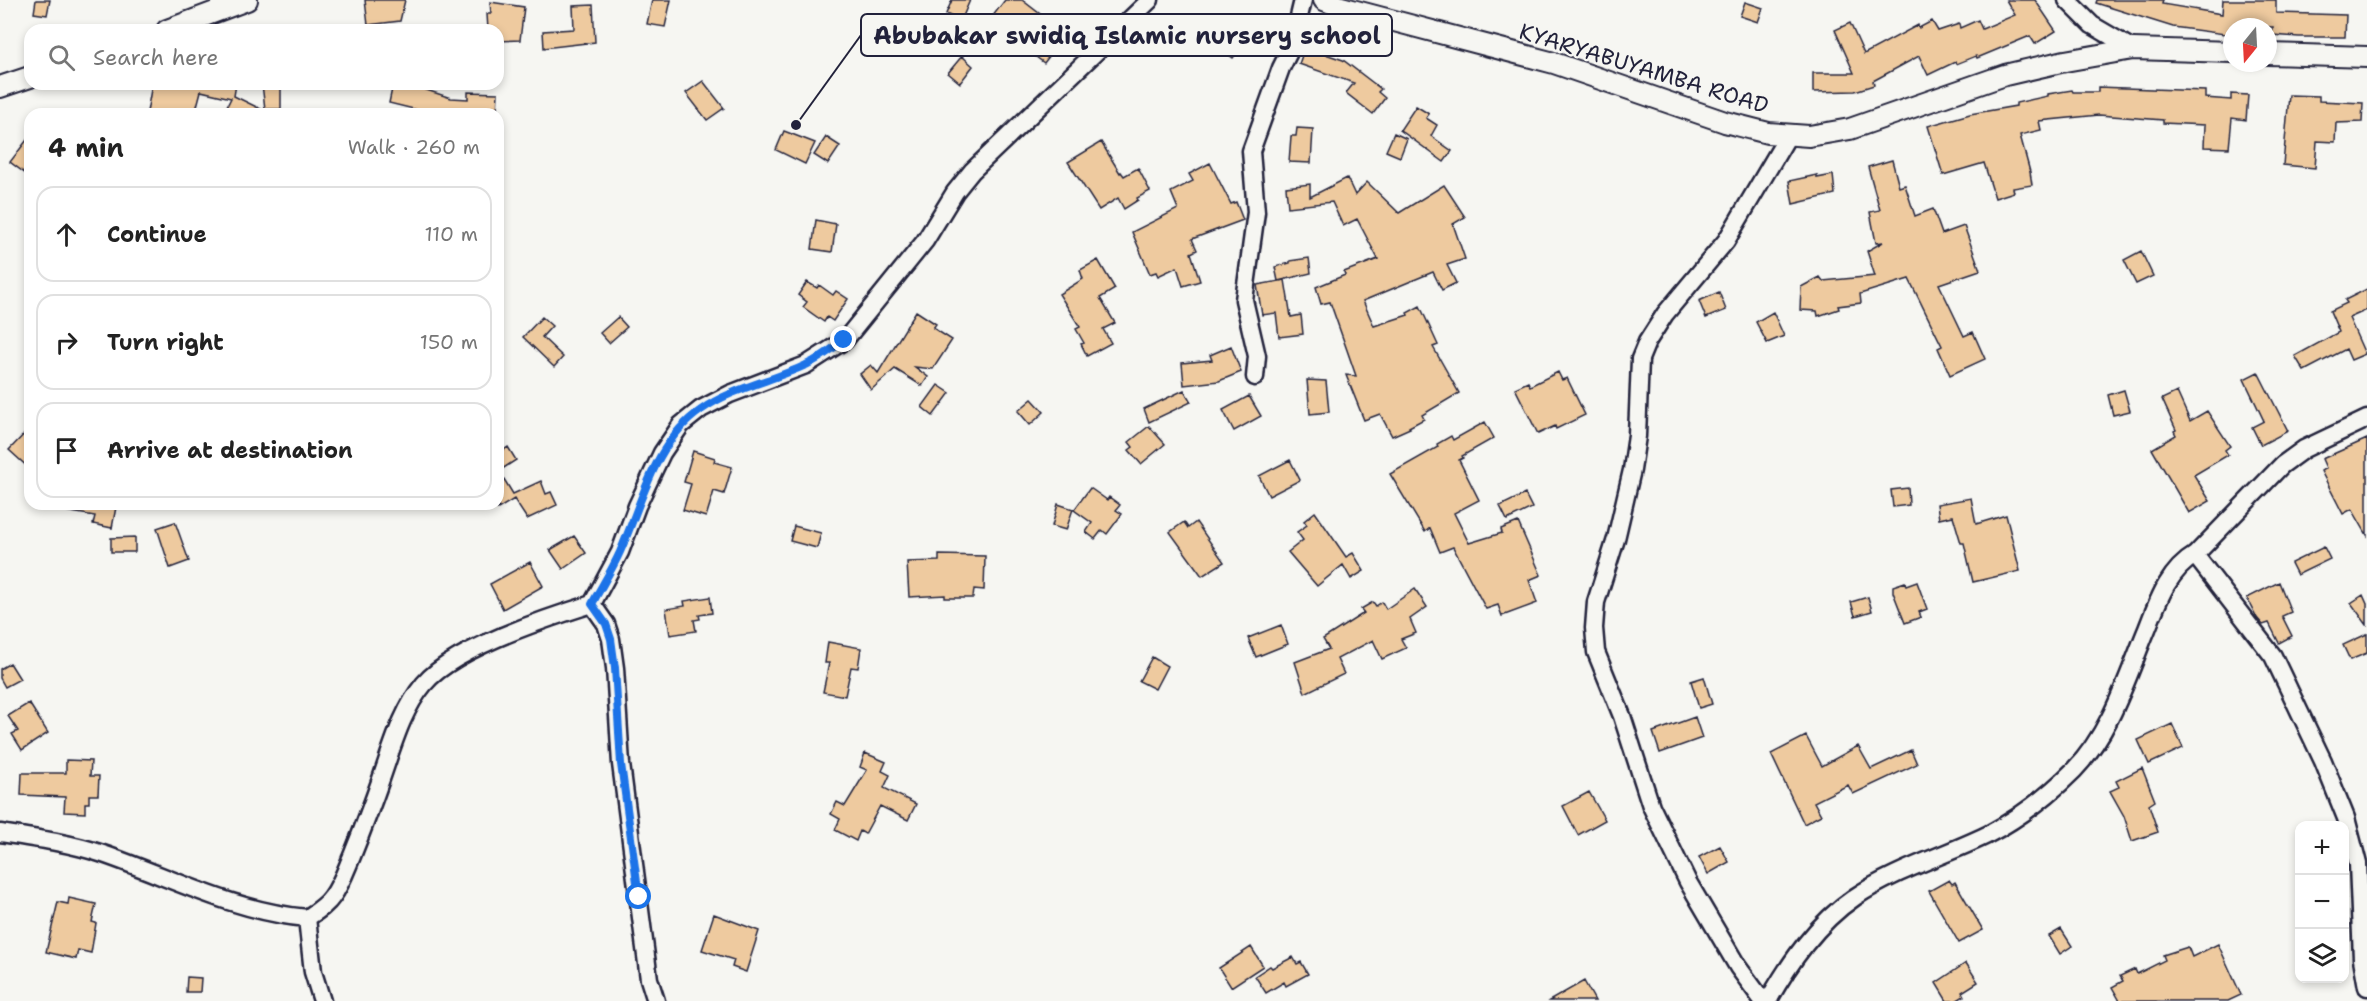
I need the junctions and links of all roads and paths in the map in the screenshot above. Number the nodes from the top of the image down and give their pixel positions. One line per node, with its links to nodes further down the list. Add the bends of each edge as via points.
1 (247, 0): 6 (street)
2 (1150, 0): 17 (street, via 972,171 925,241 844,340 806,365 701,409 681,425 662,453 620,552)
3 (1303, 0): 14 (street, via 1292,46 1251,151 1256,212 1244,300 1257,356)
4 (1324, 0): 13 (street, KYARYABUYAMBA ROAD, via 1554,63 1725,122)
5 (2067, 0): 7 (street, via 2092,25)
6 (183, 24)
7 (2133, 49): 8 (street, KYARYABUYAMBA ROAD); 13 (street, KYARYABUYAMBA ROAD, via 2005,75 1850,129 1809,136)
8 (2223, 52)
9 (2277, 54): 10 (street)
10 (2367, 57)
11 (24, 79): 12 (street)
12 (0, 87)
13 (1789, 134): 23 (street, via 1726,241 1665,314 1640,359 1632,470 1596,602 1594,628 1596,652 1651,806 1688,882 1738,967)
14 (1255, 377)
15 (2367, 419): 16 (street, via 2304,449 2282,465)
16 (2195, 555): 20 (street, via 2273,656 2346,818 2358,864); 24 (street, via 2169,579 2105,728 2074,769 2028,810 1988,834 1855,897 1816,931)
17 (592, 604): 19 (street, via 545,619 474,650 447,664 424,684 392,746 341,882 332,898); 22 (street, via 611,639 621,764 649,979)
18 (0, 833): 19 (street, via 101,853 250,908)
19 (307, 918): 21 (street, via 313,972)
20 (2367, 987)
21 (322, 1001)
22 (656, 1001)
23 (1763, 1001)
24 (1768, 1001)

